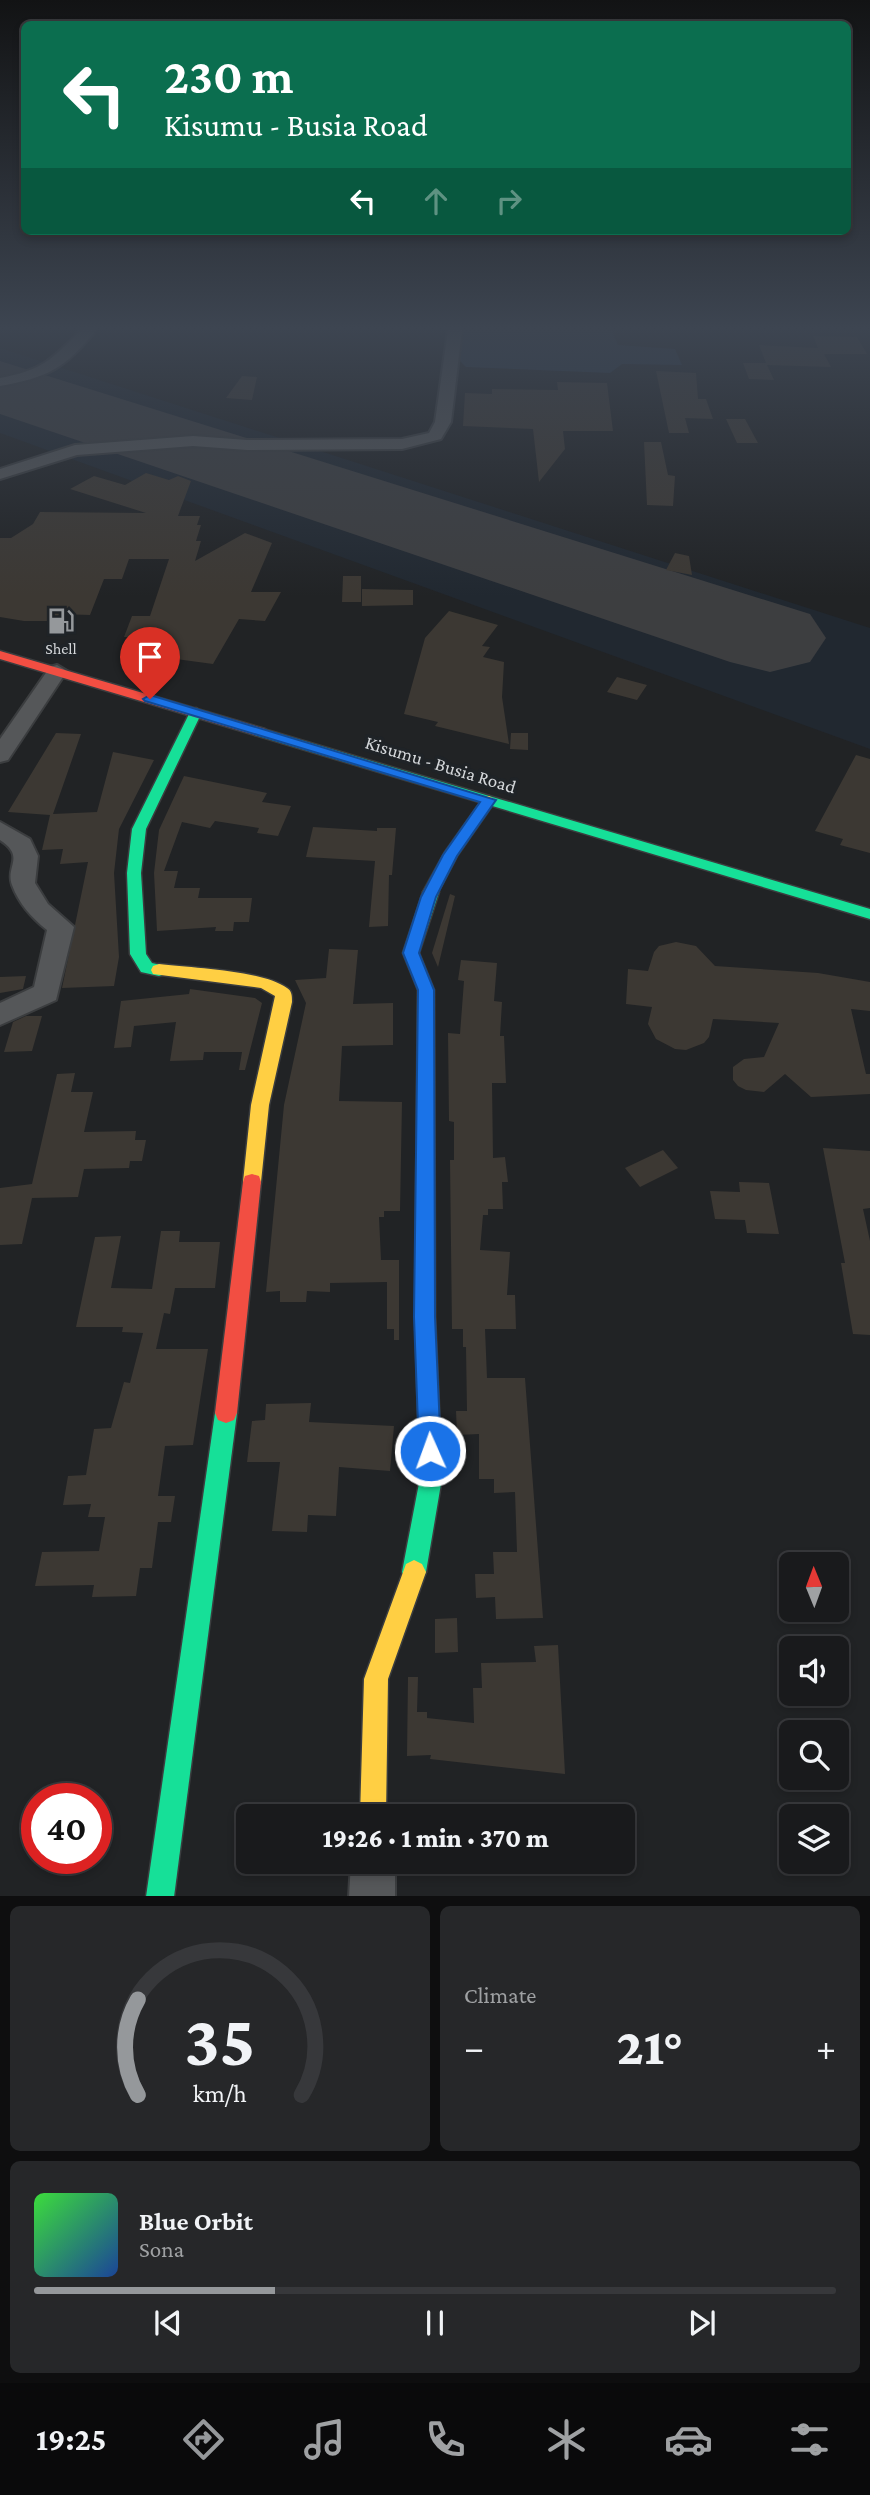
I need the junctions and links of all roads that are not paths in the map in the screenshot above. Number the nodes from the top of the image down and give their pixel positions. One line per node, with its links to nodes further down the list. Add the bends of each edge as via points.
1 (443, 418): 2 (street, via 435,436 402,444 193,441 75,450)
2 (0, 474)
3 (0, 655): 4 (main road, Kisumu - Busia Road)
4 (57, 671): 5 (main road, Kisumu - Busia Road); 6 (street)
5 (196, 712): 7 (main road, Kisumu - Busia Road); 13 (main road, via 139,829 134,873 138,954 147,968 264,984 283,993 284,1002 260,1105 234,1351)
6 (0, 755)
7 (489, 800): 9 (main road, Kisumu - Busia Road); 11 (main road, via 450,855 428,897 411,953 426,990 425,1317 431,1478 415,1570 376,1679)
8 (0, 830): 10 (street, via 20,840 27,854 23,883 39,910 61,927 46,993)
9 (870, 914)
10 (0, 1015)
11 (373, 1804)
12 (373, 1874): 14 (street)
13 (160, 1896)
14 (372, 1896)

